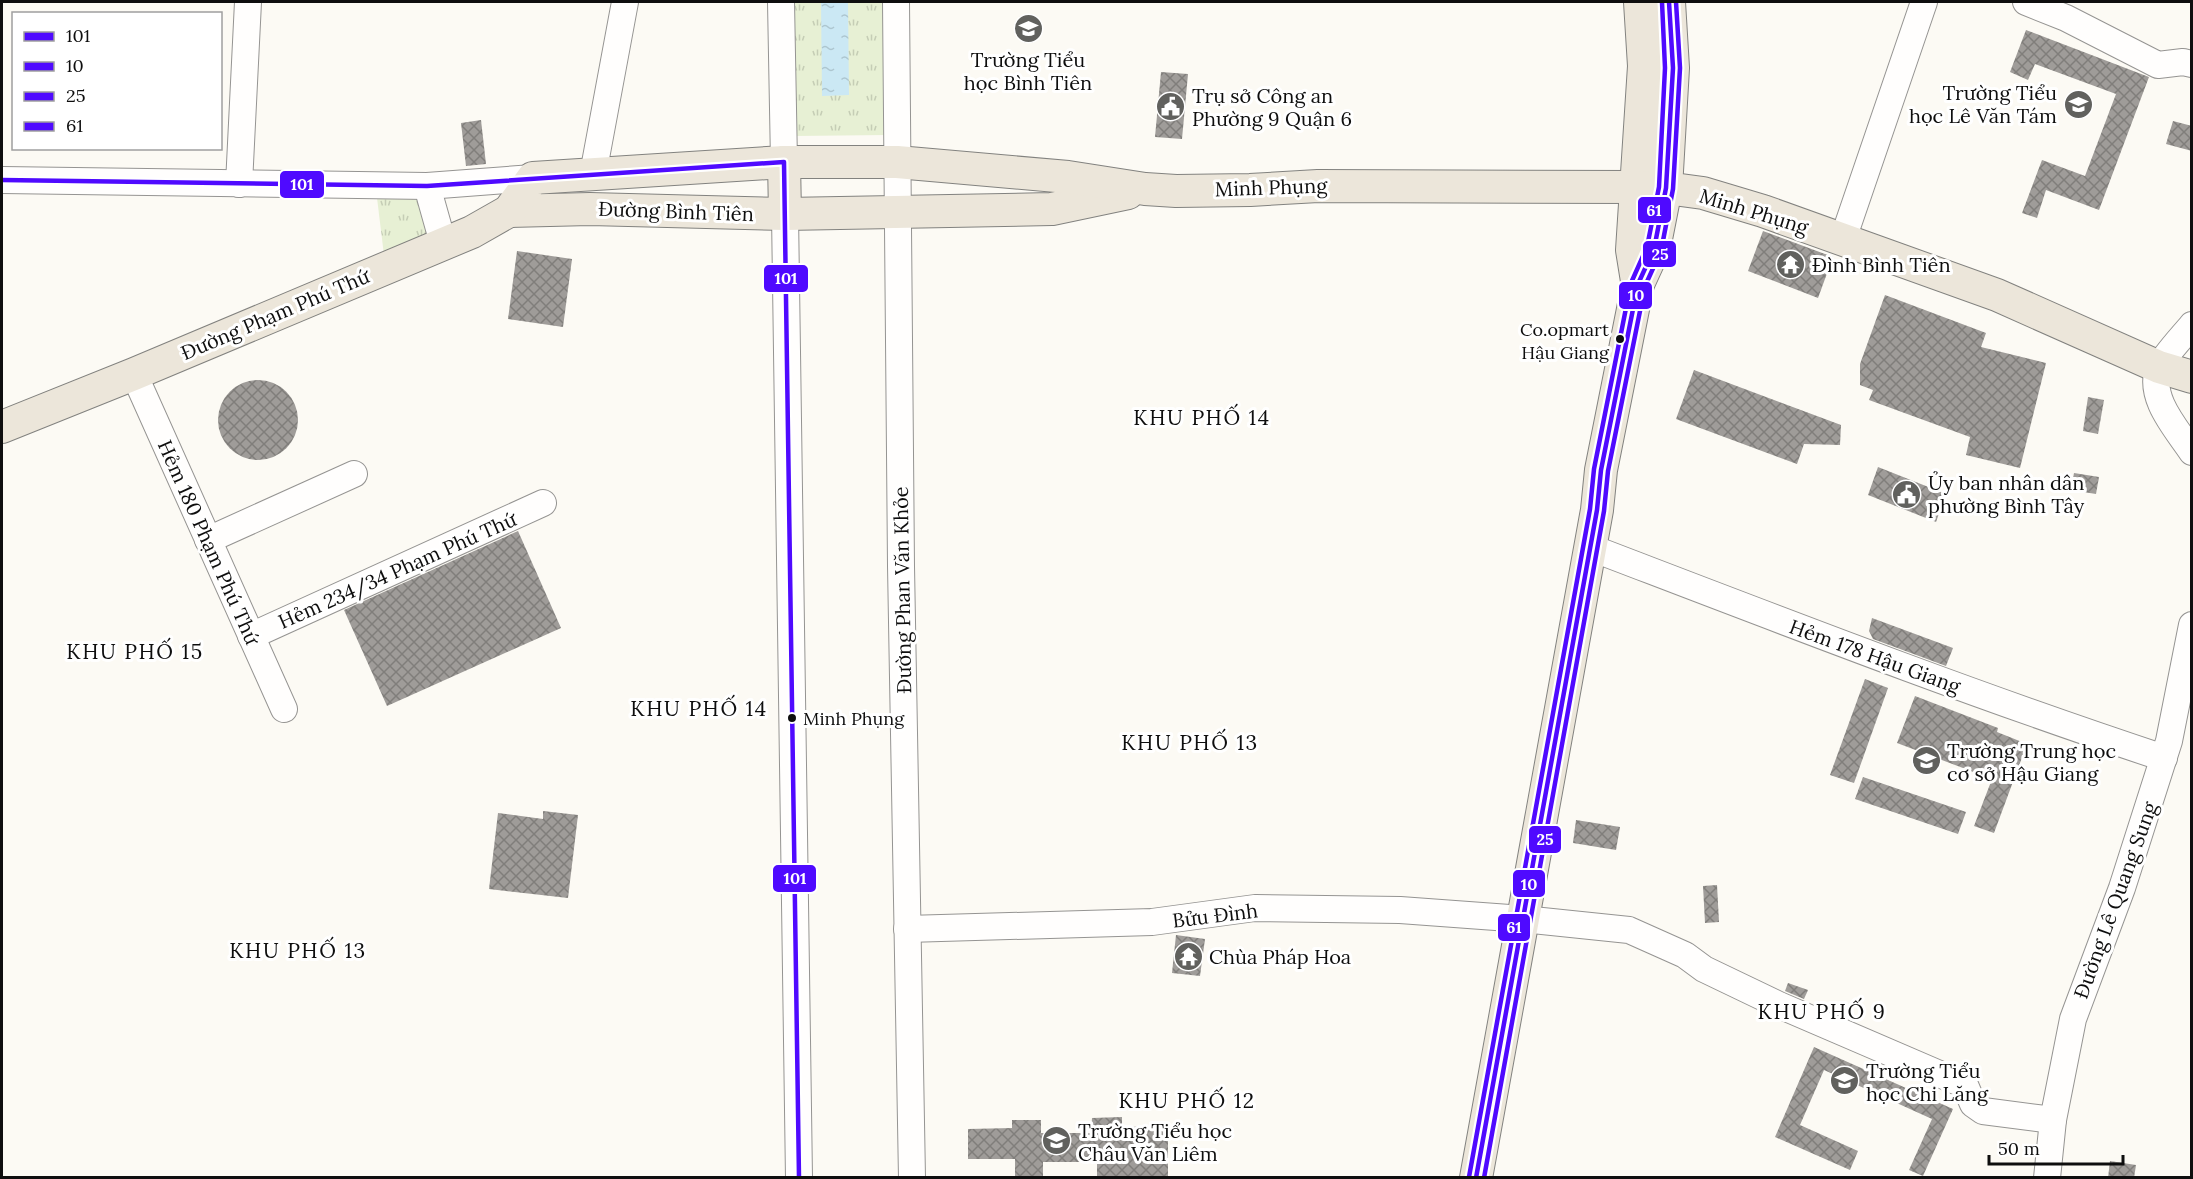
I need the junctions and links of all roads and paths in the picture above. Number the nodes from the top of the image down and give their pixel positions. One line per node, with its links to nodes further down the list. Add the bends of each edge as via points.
1 (248, 2): 18 (street)
2 (625, 2): 14 (street)
3 (781, 2): 11 (street)
4 (896, 2): 13 (street, Đường Phan Văn Khỏe)
5 (1640, 2): 20 (main road)
6 (1669, 2): 20 (main road, via 1673,68)
7 (1924, 2): 26 (street)
8 (2026, 2): 9 (street)
9 (2069, 10): 10 (street, via 2158,65)
10 (2192, 64)
11 (784, 162): 12 (main road, Đường Bình Tiên); 14 (main road, Đường Bình Tiên); 25 (main road)
12 (838, 162): 13 (main road, Đường Bình Tiên); 24 (main road)
13 (897, 162): 21 (main road, Minh Phụng, via 1068,177); 23 (street, Đường Phan Văn Khỏe)
14 (594, 174): 15 (main road, Đường Bình Tiên)
15 (533, 178): 17 (street, Đường Bình Tiên); 22 (main road, Đường Phạm Phú Thứ)
16 (2, 180): 18 (street, Đường Bình Tiên)
17 (462, 183): 19 (street, Đường Bình Tiên); 22 (street)
18 (239, 184): 19 (street, Đường Bình Tiên)
19 (427, 186): 27 (street)
20 (1651, 188): 21 (main road, Minh Phụng); 26 (main road, Minh Phụng, via 1703,193); 37 (main road, via 1654,249 1638,285)
21 (1145, 189): 23 (main road, Minh Phụng, via 1052,209)
22 (510, 211): 25 (main road, Đường Bình Tiên); 27 (main road, Đường Phạm Phú Thứ)
23 (897, 212): 24 (main road, Đường Bình Tiên); 43 (street, Đường Phan Văn Khỏe)
24 (839, 213): 25 (main road, Đường Bình Tiên)
25 (785, 214): 45 (street)
26 (1843, 239): 29 (main road, Minh Phụng, via 1997,295)
27 (443, 243): 30 (main road, Đường Phạm Phú Thứ)
28 (2192, 325): 29 (street)
29 (2159, 367): 31 (main road, Minh Phụng); 33 (street, via 2158,398)
30 (134, 374): 32 (main road, Đường Phạm Phú Thứ); 36 (street, Hẻm 180 Phạm Phú Thứ)
31 (2192, 377)
32 (2, 427)
33 (2192, 452)
34 (354, 474): 36 (street)
35 (543, 503): 39 (street, Hẻm 234/34 Phạm Phú Thứ)
36 (208, 540): 39 (street, Hẻm 180 Phạm Phú Thứ)
37 (1589, 547): 41 (street, Hẻm 178 Hậu Giang, via 2039,716); 42 (main road)
38 (2192, 625): 41 (street, Đường Lê Quang Sung)
39 (251, 636): 40 (street, Hẻm 180 Phạm Phú Thứ)
40 (284, 709)
41 (2164, 758): 44 (street, Đường Lê Quang Sung, via 2122,888 2073,1019)
42 (1523, 919): 43 (street, Bửu Đình, via 1400,910 1255,908 1152,922); 44 (street, Bửu Đình, via 1629,930 1779,1005 1965,1085 1973,1104 1983,1111); 47 (main road)
43 (907, 929): 46 (street, Đường Phan Văn Khỏe)
44 (2053, 1120): 48 (street, Đường Lê Quang Sung)
45 (799, 1178)
46 (912, 1178)
47 (1476, 1178)
48 (2047, 1178)

